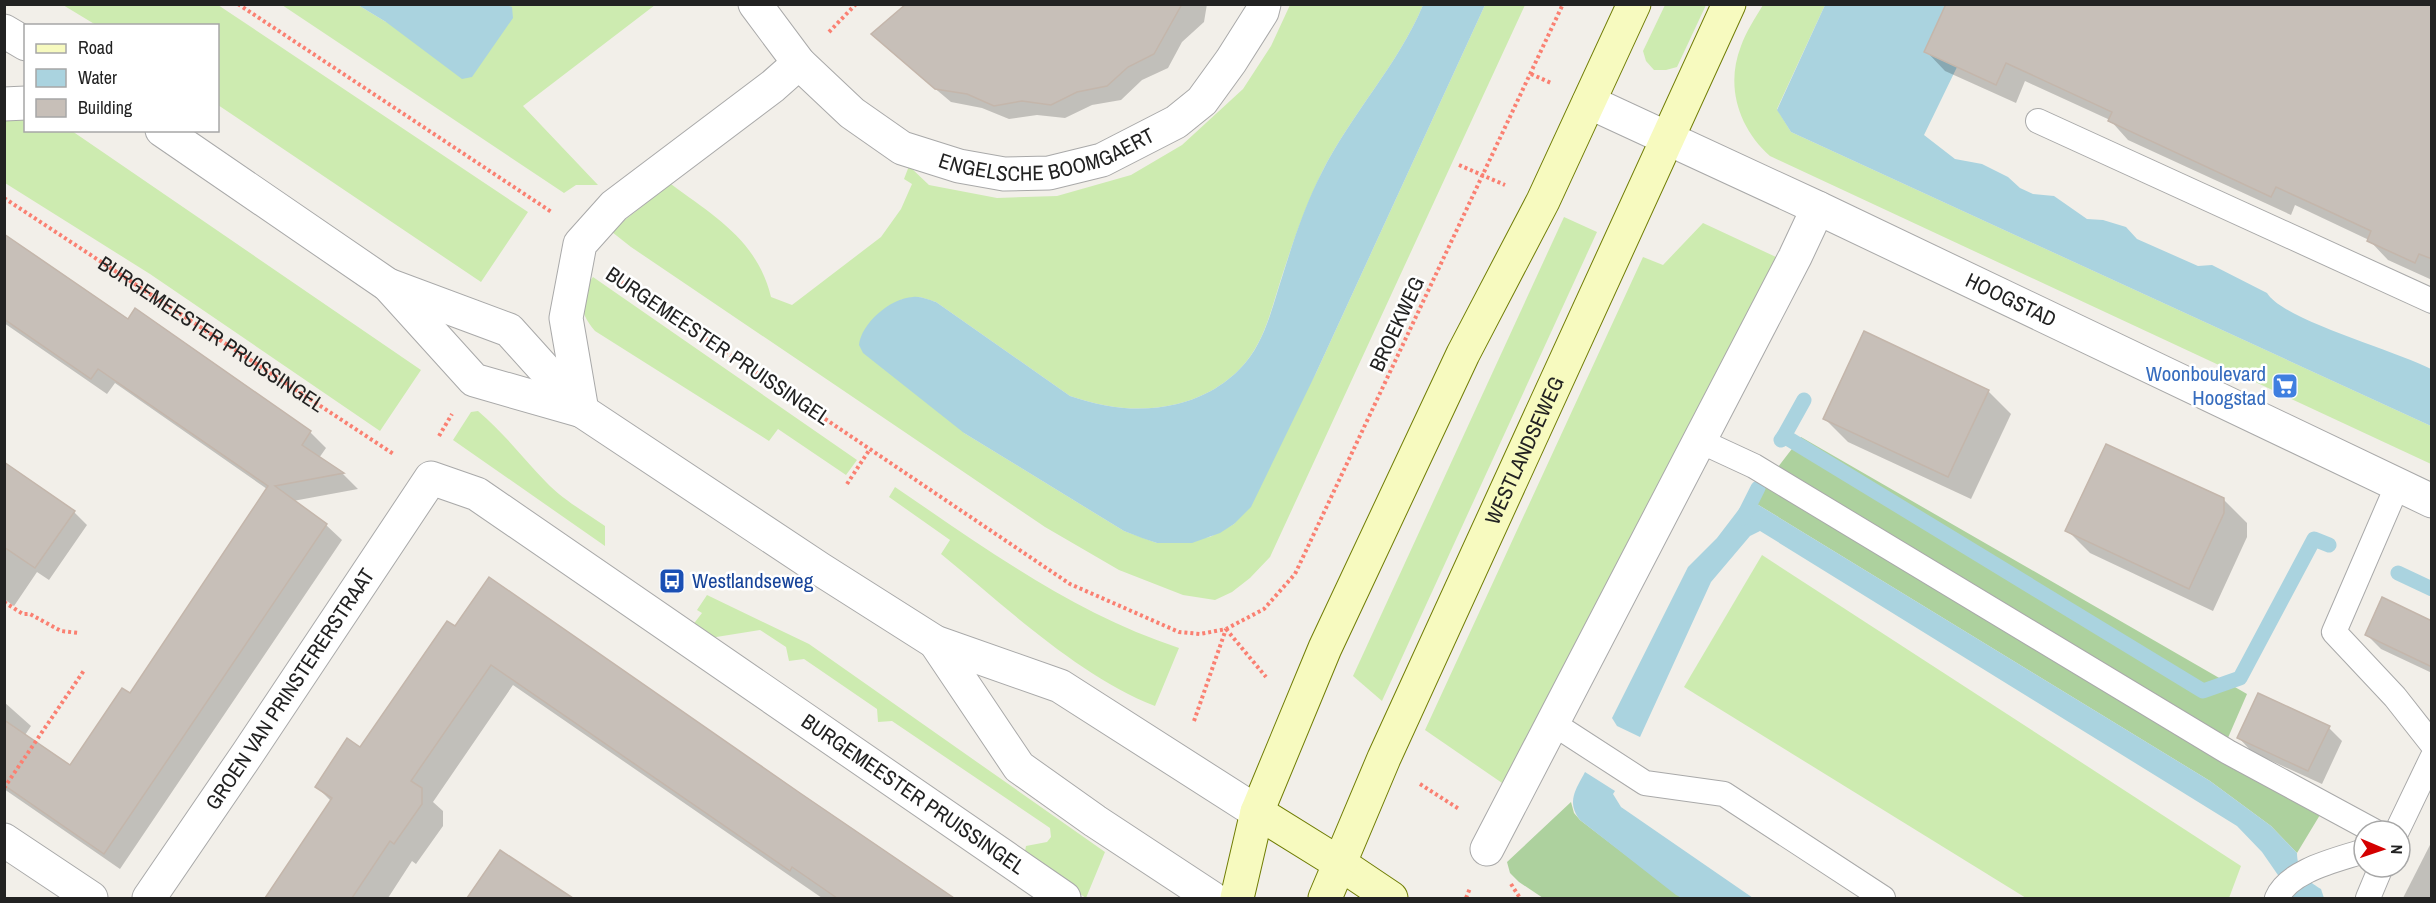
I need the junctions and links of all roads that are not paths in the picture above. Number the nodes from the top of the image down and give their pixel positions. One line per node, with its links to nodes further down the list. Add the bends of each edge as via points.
1 (755, 4): 7 (street, ENGELSCHE BOOMGAERT)
2 (1264, 4): 7 (street, ENGELSCHE BOOMGAERT, via 1202,101 1176,122 1102,160 1049,172 1004,174 959,166 902,148 852,113)
3 (1634, 4): 8 (main road)
4 (1729, 4): 13 (main road, WESTLANDSEWEG)
5 (4, 31): 6 (street)
6 (24, 43)
7 (799, 63): 17 (street, via 614,206 580,244 566,318)
8 (1589, 102): 13 (street, HOOGSTAD); 26 (main road, via 1543,201 1463,354 1325,648)
9 (4, 104): 10 (street)
10 (24, 104)
11 (2038, 121): 16 (lane)
12 (165, 132): 15 (street)
13 (1668, 137): 14 (street, HOOGSTAD); 32 (main road, WESTLANDSEWEG)
14 (1818, 208): 18 (street); 20 (street, HOOGSTAD)
15 (388, 285): 17 (street, via 508,330); 17 (street, via 474,380)
16 (2432, 301)
17 (582, 411): 22 (street)
18 (1700, 441): 23 (street); 27 (lane, via 1754,466 2228,752)
19 (431, 478): 36 (street, GROEN VAN PRINSTERERSTRAAT); 37 (street, BURGEMEESTER PRUISSINGEL, via 477,494)
20 (2397, 484): 21 (street, HOOGSTAD); 24 (lane, via 2334,632 2395,697)
21 (2432, 501)
22 (935, 642): 26 (street, via 1060,686); 38 (street, via 1019,767)
23 (1554, 724): 30 (street); 42 (lane, via 1645,783 1724,794)
24 (2432, 744)
25 (2432, 758): 28 (lane)
26 (1257, 812): 32 (main road); 39 (main road)
27 (2352, 819)
28 (2403, 819)
29 (4, 840): 35 (street)
30 (1487, 849)
31 (2352, 855): 34 (lane, via 2308,870)
32 (1339, 863): 40 (main road, WESTLANDSEWEG); 41 (main road)
33 (2376, 879): 43 (lane)
34 (2280, 893)
35 (92, 898)
36 (149, 898)
37 (1064, 898)
38 (1212, 898)
39 (1237, 898)
40 (1325, 898)
41 (1391, 898)
42 (1883, 898)
43 (2368, 898)

